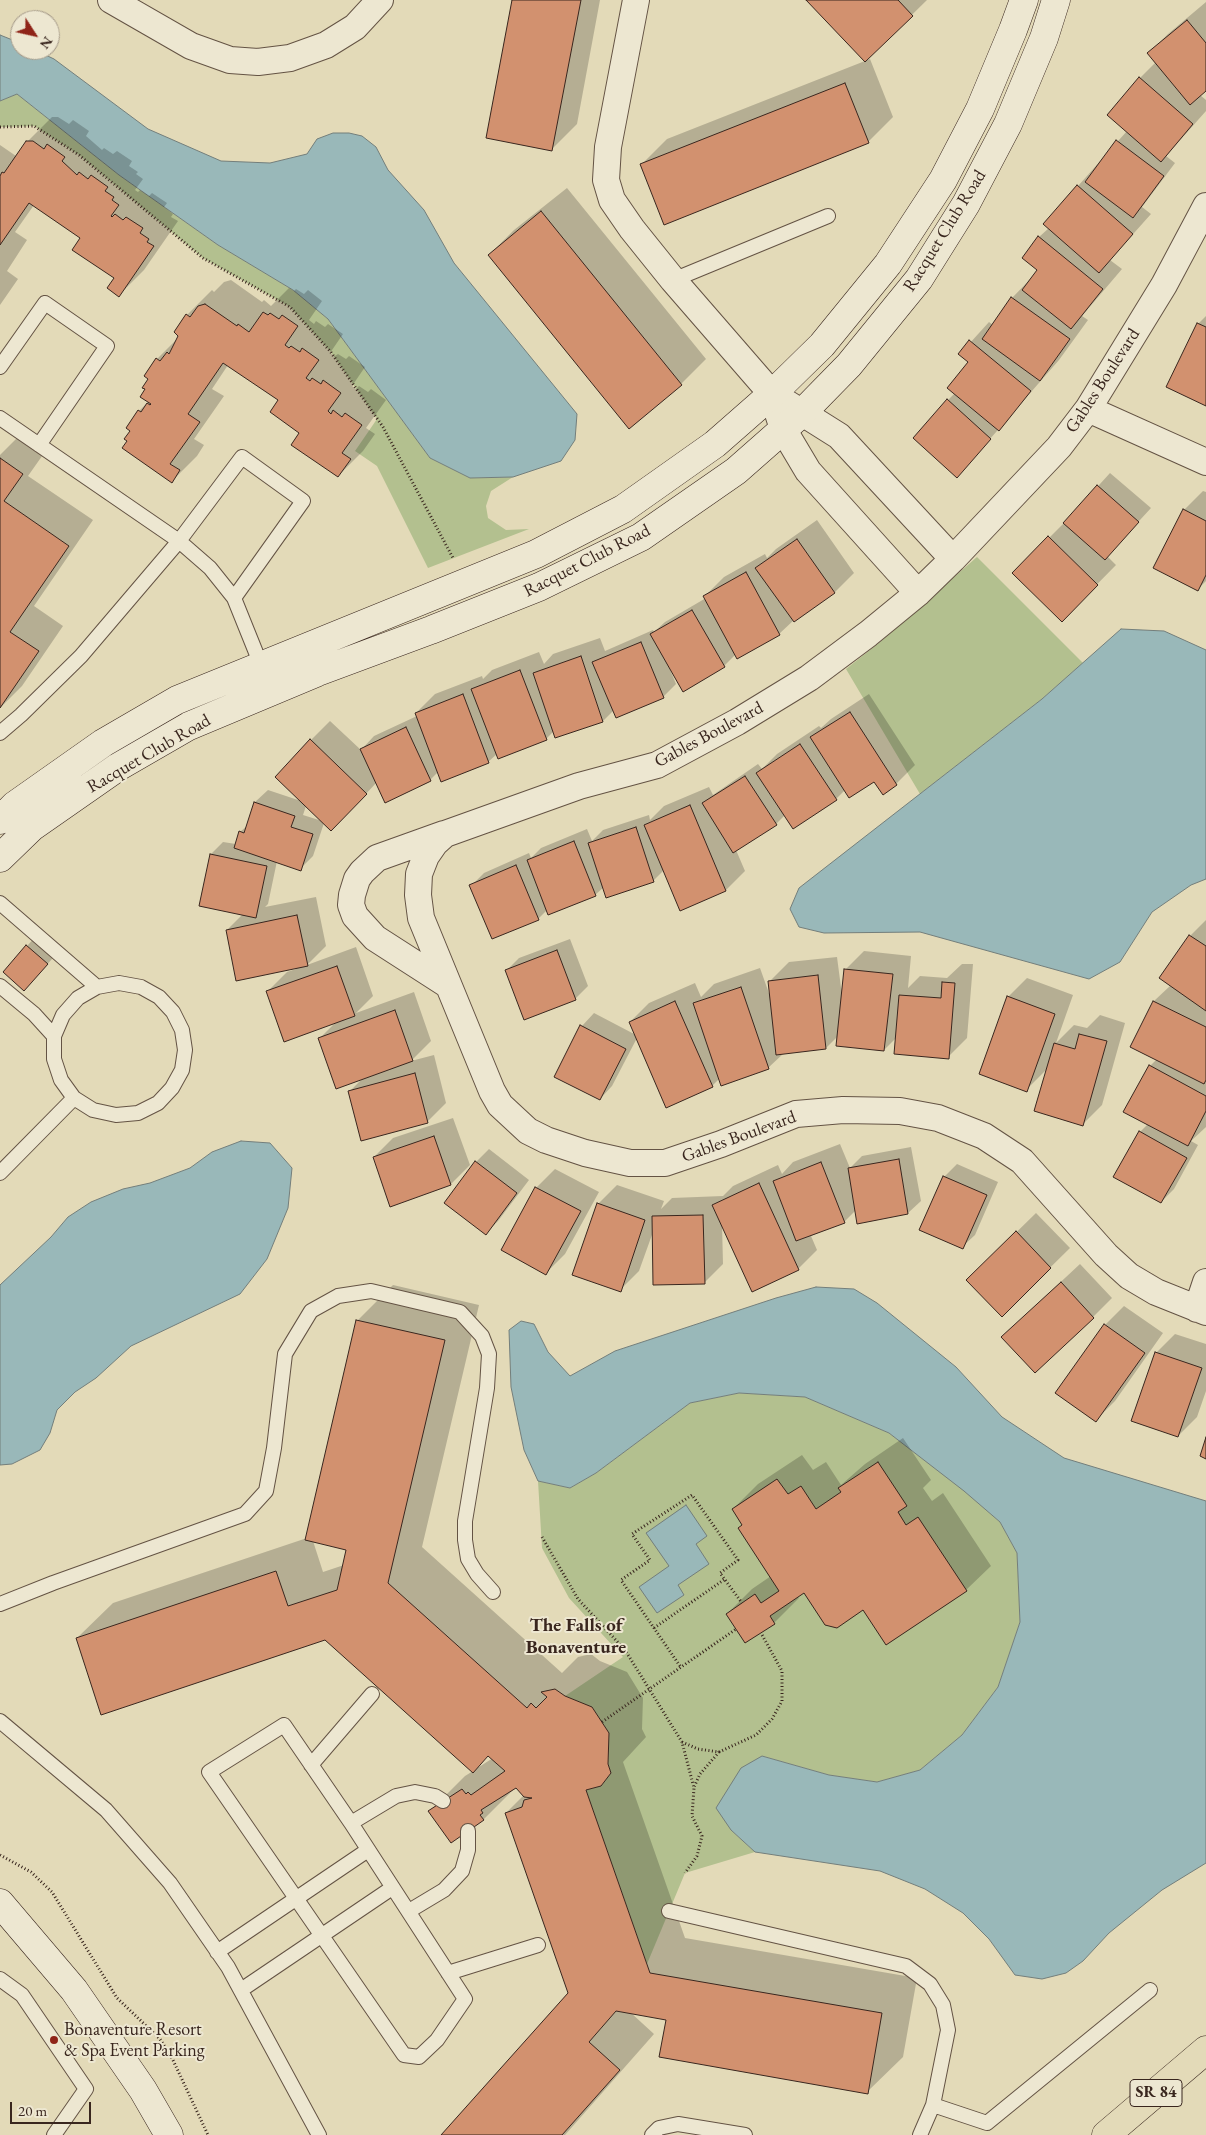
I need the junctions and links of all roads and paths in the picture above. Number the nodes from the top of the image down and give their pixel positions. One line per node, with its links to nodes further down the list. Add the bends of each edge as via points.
1 (111, 0): 2 (street, via 191,46 230,60 258,62 290,58 326,45 355,27)
2 (380, 0)
3 (636, 0): 9 (street, via 608,147 606,180 612,200)
4 (1024, 0): 11 (street, Racquet Club Road, via 980,110 943,180 888,264 822,345)
5 (1056, 0): 14 (street, Racquet Club Road, via 1044,38 1008,124 966,204 920,279 849,365)
6 (0, 127): 18 (path, via 34,126 79,155 203,258 290,307 330,351 383,427)
7 (1206, 206): 12 (street, Gables Boulevard, via 1164,285)
8 (828, 216): 9 (lane)
9 (673, 280): 11 (street)
10 (0, 367): 15 (lane, via 45,303 107,346)
11 (772, 394): 14 (street); 22 (street, Racquet Club Road, via 715,444 614,513 536,554)
12 (1088, 409): 16 (street); 19 (street, Gables Boulevard, via 1059,447)
13 (0, 418): 15 (lane)
14 (793, 421): 19 (street, via 840,436); 20 (street, via 808,471); 23 (street, Racquet Club Road, via 736,471 641,537 539,587)
15 (39, 445): 17 (lane)
16 (1206, 462)
17 (179, 541): 21 (lane, via 210,568); 21 (lane, via 242,457 304,501); 24 (lane, via 80,656)
18 (453, 558)
19 (953, 559): 20 (street, Gables Boulevard)
20 (918, 593): 26 (street, Gables Boulevard, via 809,678 737,722 657,764 569,789)
21 (234, 598): 22 (lane)
22 (261, 665): 23 (lane); 25 (street, Racquet Club Road, via 177,700 103,743 15,805)
23 (273, 691): 27 (street, Racquet Club Road, via 189,726 118,766 32,827)
24 (0, 733)
25 (0, 820)
26 (445, 834): 29 (street, Gables Boulevard, via 426,856 419,874 418,895 421,918); 29 (street, Gables Boulevard, via 377,858 358,879 351,905 355,916 375,938)
27 (0, 858)
28 (0, 903): 31 (lane)
29 (448, 984): 36 (street, Gables Boulevard, via 500,1105 528,1131 546,1140 630,1163 665,1163 796,1114 842,1110 900,1111 938,1118 984,1136 1022,1161 1106,1255 1129,1276 1156,1292)
30 (0, 986): 32 (lane, via 34,1014)
31 (97, 987): 32 (lane, via 78,998 63,1015); 33 (lane, via 120,983 141,987 159,997 174,1012 182,1030 185,1050 182,1070 158,1103 138,1113 108,1114 93,1110)
32 (54, 1036): 33 (lane, via 54,1059 61,1080)
33 (74, 1098): 34 (lane)
34 (0, 1173)
35 (1206, 1282): 36 (street)
36 (1201, 1310)
37 (542, 1537): 46 (path, via 578,1599 625,1650)
38 (725, 1579): 40 (path); 42 (path); 42 (path, via 720,1573 738,1560 692,1494 632,1534 650,1560 621,1580)
39 (493, 1592): 41 (lane, via 468,1558 465,1540 465,1522 487,1388 489,1354 482,1336 460,1312 371,1291 338,1296 311,1311 285,1354 266,1491 245,1514)
40 (742, 1603)
41 (0, 1604)
42 (654, 1628): 45 (path)
43 (736, 1629): 45 (path)
44 (761, 1633): 51 (path, via 782,1671 782,1701 772,1719 756,1735)
45 (680, 1666): 46 (path)
46 (648, 1688): 49 (path); 50 (path)
47 (372, 1694): 52 (lane)
48 (0, 1721): 67 (lane, via 106,1810 170,1883)
49 (602, 1722)
50 (682, 1742): 51 (path, via 698,1749); 53 (path)
51 (719, 1752): 53 (path, via 700,1774)
52 (311, 1765): 55 (lane); 61 (lane, via 284,1725 209,1772)
53 (694, 1788): 59 (path, via 692,1816 702,1836 697,1856)
54 (444, 1801): 55 (lane, via 415,1792 396,1796)
55 (351, 1824): 57 (lane)
56 (468, 1831): 63 (lane, via 468,1850 462,1871 444,1890)
57 (368, 1850): 60 (lane); 61 (lane)
58 (0, 1855): 76 (path, via 31,1872 52,1892 117,1998 160,2039)
59 (685, 1873)
60 (392, 1888): 63 (lane); 65 (lane)
61 (296, 1899): 65 (lane); 67 (lane)
62 (0, 1904): 74 (street, via 74,1990 143,2090)
63 (409, 1911): 68 (lane)
64 (669, 1911): 73 (lane, via 906,1966 930,1984 943,2005 948,2030)
65 (322, 1935): 68 (lane, via 404,2055 419,2057 437,2040 465,1999); 70 (lane)
66 (538, 1945): 68 (lane)
67 (217, 1952): 70 (lane)
68 (448, 1973)
69 (0, 1980): 75 (lane, via 22,1995 86,2089)
70 (240, 1990): 77 (lane)
71 (1150, 1990): 73 (lane, via 987,2123)
72 (1206, 2050): 81 (main road, SR 84)
73 (933, 2105): 80 (lane)
74 (167, 2134)
75 (54, 2135)
76 (208, 2135)
77 (319, 2135)
78 (652, 2135): 79 (lane, via 660,2128 678,2124)
79 (745, 2135)
80 (920, 2135)
81 (1106, 2135)

